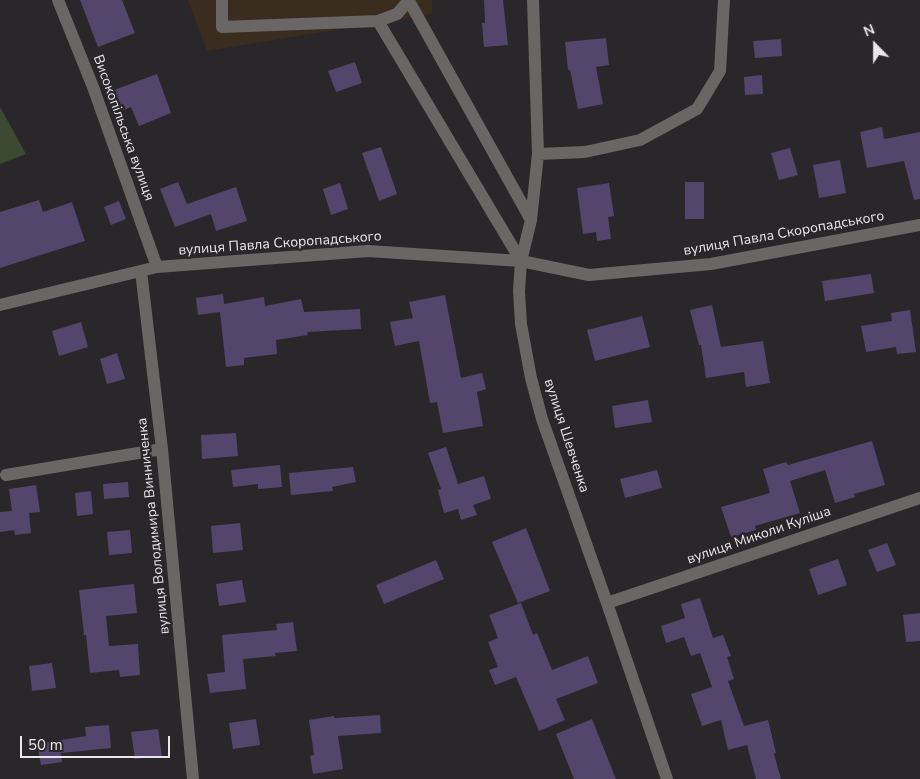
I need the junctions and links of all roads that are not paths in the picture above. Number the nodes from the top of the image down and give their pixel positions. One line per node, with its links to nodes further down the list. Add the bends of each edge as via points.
1 (58, 0): 11 (street, Високопільська вулиця)
2 (222, 0): 6 (street, via 222,27)
3 (533, 0): 7 (street, вулиця Шевченка)
4 (724, 0): 7 (street, via 720,72 697,109 640,140 585,152)
5 (409, 1): 6 (street, via 397,14); 8 (street)
6 (378, 21): 10 (street)
7 (538, 154): 8 (street, вулиця Шевченка)
8 (531, 220): 10 (street, вулиця Шевченка)
9 (920, 225): 10 (street, вулиця Павла Скоропадського, via 711,264 589,275)
10 (521, 261): 11 (street, вулиця Павла Скоропадського, via 368,251); 17 (street, вулиця Шевченка, via 521,324 531,378 542,419)
11 (158, 267): 12 (street, вулиця Павла Скоропадського)
12 (142, 271): 13 (street, вулиця Павла Скоропадського); 14 (street, вулиця Володимира Винниченка)
13 (0, 305)
14 (162, 449): 15 (street); 18 (street, вулиця Володимира Винниченка)
15 (6, 475)
16 (920, 498): 17 (street, вулиця Миколи Куліша)
17 (607, 603): 19 (street, вулиця Шевченка)
18 (193, 779)
19 (667, 779)

